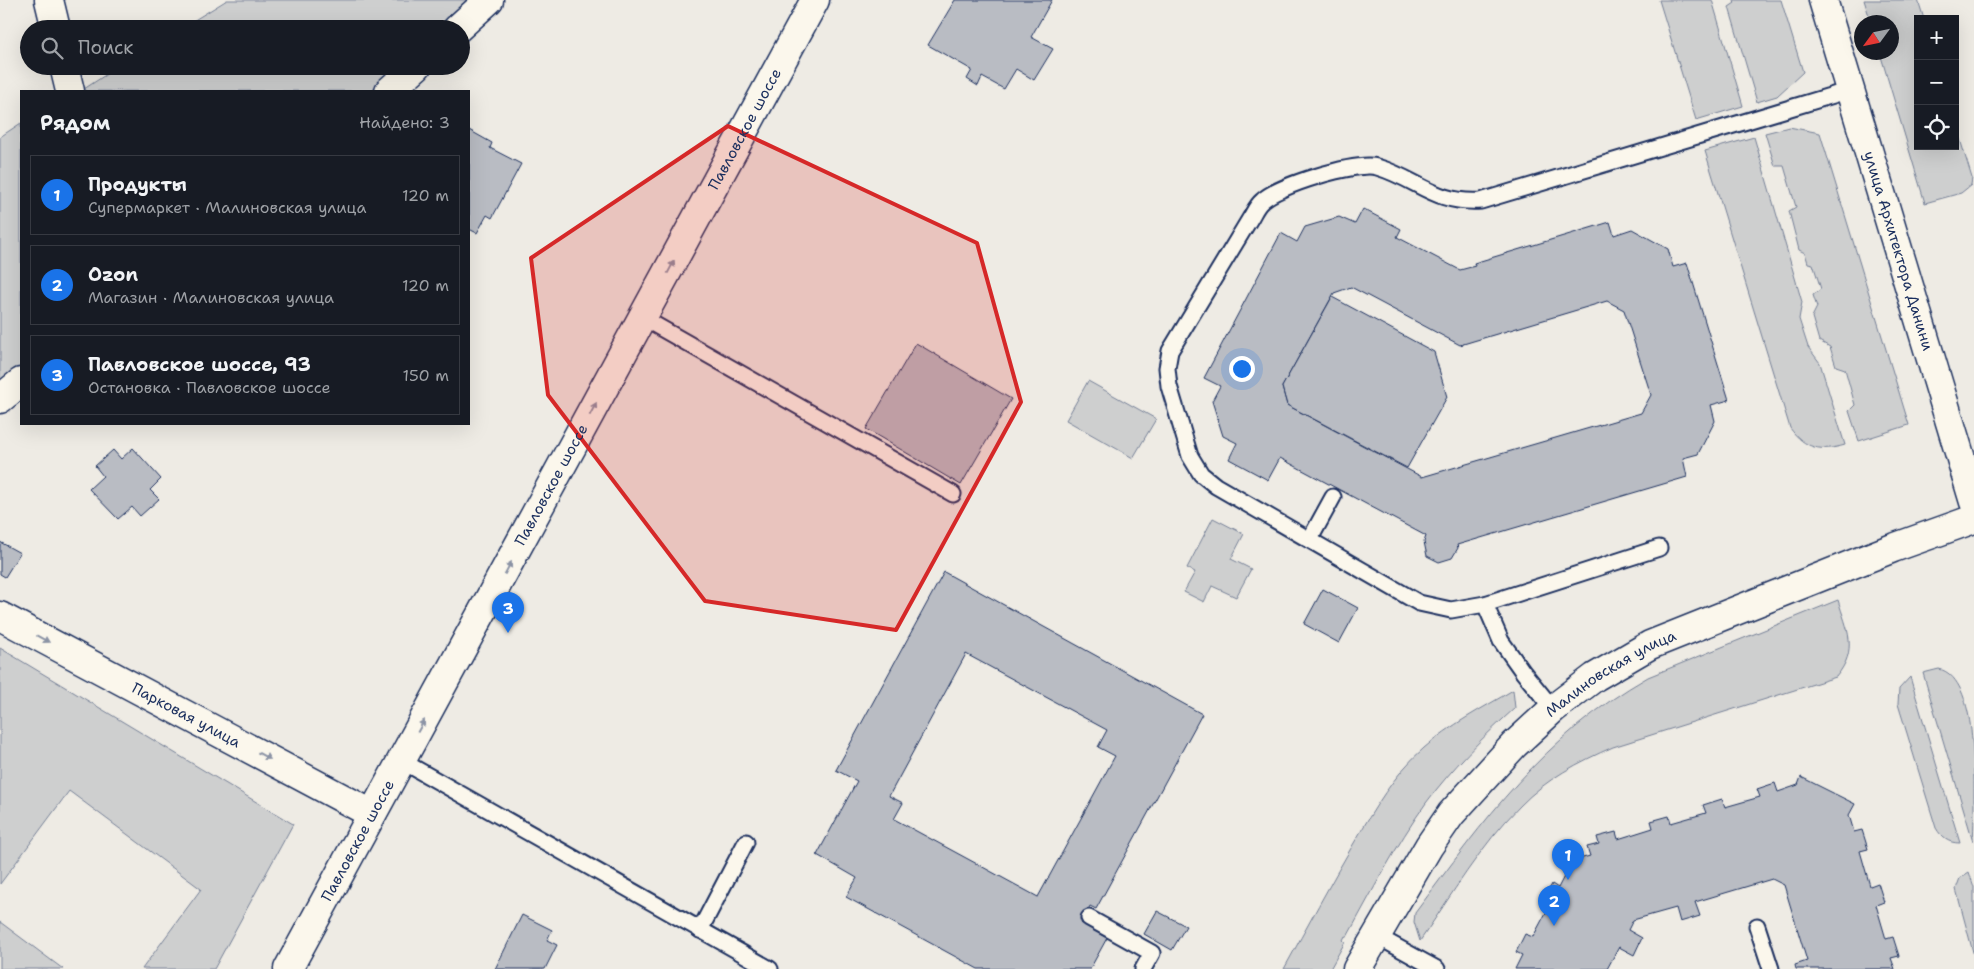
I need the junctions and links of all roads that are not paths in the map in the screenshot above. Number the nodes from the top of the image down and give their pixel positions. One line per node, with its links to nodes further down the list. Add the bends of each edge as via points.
1 (49, 0): 5 (main road)
2 (489, 0): 6 (main road)
3 (815, 0): 12 (main road, Павловское шоссе, one-way to 3)
4 (1823, 0): 11 (main road, улица Архитектора Данини)
5 (54, 20)
6 (467, 20)
7 (66, 75): 9 (main road)
8 (407, 75): 10 (main road)
9 (70, 90)
10 (391, 90)
11 (1850, 90): 17 (main road, улица Архитектора Данини); 19 (lane, via 1480,201 1460,202 1440,197 1396,173 1374,166 1351,167 1280,189 1262,201 1170,352 1167,368 1169,386 1190,456 1201,474 1216,486)
12 (642, 318): 15 (lane); 24 (main road, Павловское шоссе, one-way to 12)
13 (20, 383): 14 (main road)
14 (0, 399)
15 (953, 494)
16 (1333, 497): 19 (lane)
17 (1974, 502)
18 (1974, 519): 23 (main road, Малиновская улица, via 1884,551 1650,645 1595,677)
19 (1310, 539): 21 (lane, via 1419,603 1451,610)
20 (1659, 548): 21 (lane)
21 (1484, 604): 23 (lane, via 1501,641)
22 (0, 616): 25 (main road, Парковая улица, one-way to 25)
23 (1553, 708): 30 (main road, Малиновская улица, via 1451,814)
24 (402, 761): 25 (main road, Павловское шоссе); 29 (lane)
25 (372, 814): 31 (main road, Павловское шоссе)
26 (746, 842): 29 (lane)
27 (1089, 918): 33 (lane, via 1152,953)
28 (1757, 926): 36 (lane)
29 (700, 930): 32 (lane)
30 (1375, 935): 34 (main road, Малиновская улица); 35 (lane)
31 (288, 969)
32 (770, 969)
33 (1143, 969)
34 (1357, 969)
35 (1437, 969)
36 (1771, 969)

